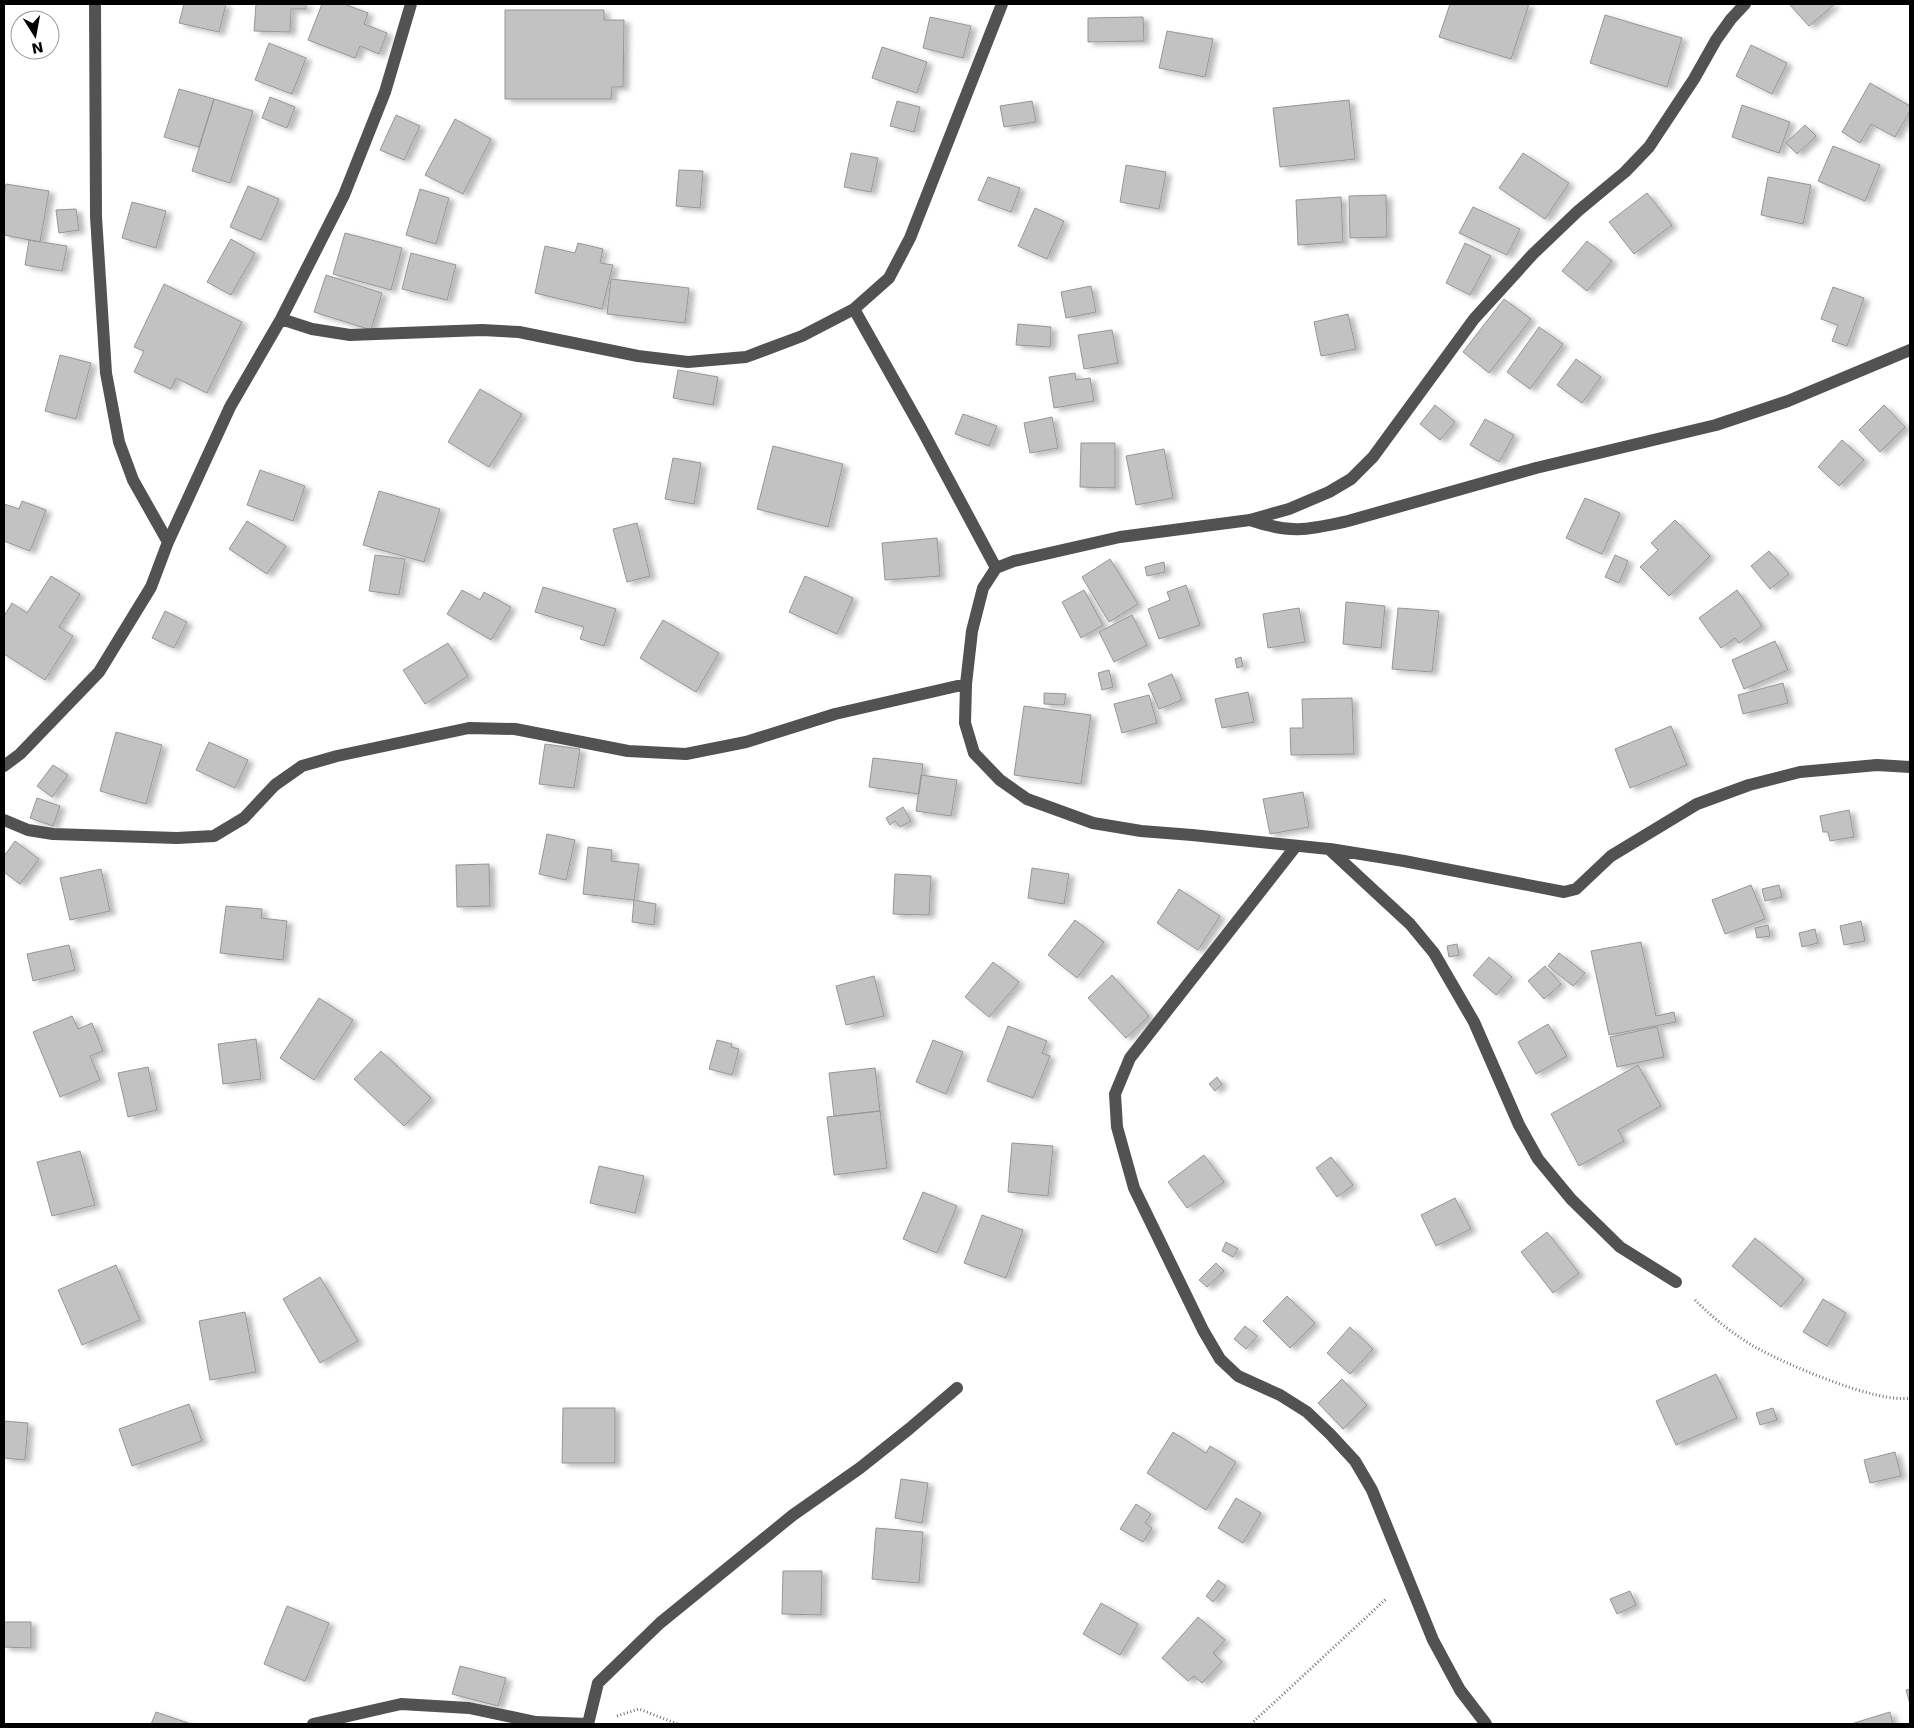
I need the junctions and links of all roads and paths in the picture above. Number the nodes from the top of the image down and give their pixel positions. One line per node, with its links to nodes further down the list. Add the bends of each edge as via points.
1 (95, 4): 9 (street, via 96,218 106,373 119,442 130,473)
2 (411, 4): 6 (street, via 385,92 344,194)
3 (1002, 4): 5 (street, via 910,238 889,278)
4 (1745, 4): 8 (street, via 1716,40 1649,147 1533,254 1474,319 1373,457 1351,479 1329,492 1289,509)
5 (854, 309): 6 (street, via 802,336 746,357 688,362 638,356 519,332 350,334 312,329); 10 (street)
6 (281, 318): 9 (street, via 230,407)
7 (1910, 350): 8 (street, via 1788,401 1716,425 1536,468 1348,521 1292,530 1272,528)
8 (1250, 520): 10 (street, via 1120,537)
9 (168, 542): 12 (street, via 151,587 98,672 20,754)
10 (996, 568): 11 (street, via 983,588 972,632)
11 (966, 684): 14 (street, via 835,714 746,742 686,754 628,751 515,729 469,728 302,766 275,785 244,818 214,836 53,834 28,830); 15 (street, via 965,722 974,754 1000,780 1027,799 1093,823 1141,831)
12 (4, 766)
13 (1910, 767): 16 (street, via 1877,765 1800,772 1740,788 1697,804 1610,856 1576,889 1564,892)
14 (4, 820)
15 (1296, 846): 16 (street); 20 (street, via 1130,1058 1115,1094 1117,1127 1134,1188 1220,1359 1238,1376 1280,1395 1307,1412 1354,1461 1372,1490)
16 (1329, 849): 17 (street, via 1410,924 1434,953 1474,1022 1519,1125 1538,1159 1571,1199 1620,1247)
17 (1676, 1282): 19 (path, via 1728,1330 1756,1348 1836,1382 1884,1398)
18 (957, 1388): 22 (street, via 860,1468 793,1516 660,1623 598,1683)
19 (1910, 1398)
20 (1408, 1579): 24 (path); 25 (street, via 1433,1640 1460,1690)
21 (313, 1724): 22 (street, via 401,1704 469,1708 536,1722)
22 (588, 1724): 23 (path, via 640,1709)
23 (678, 1724)
24 (1251, 1724)
25 (1486, 1724)

